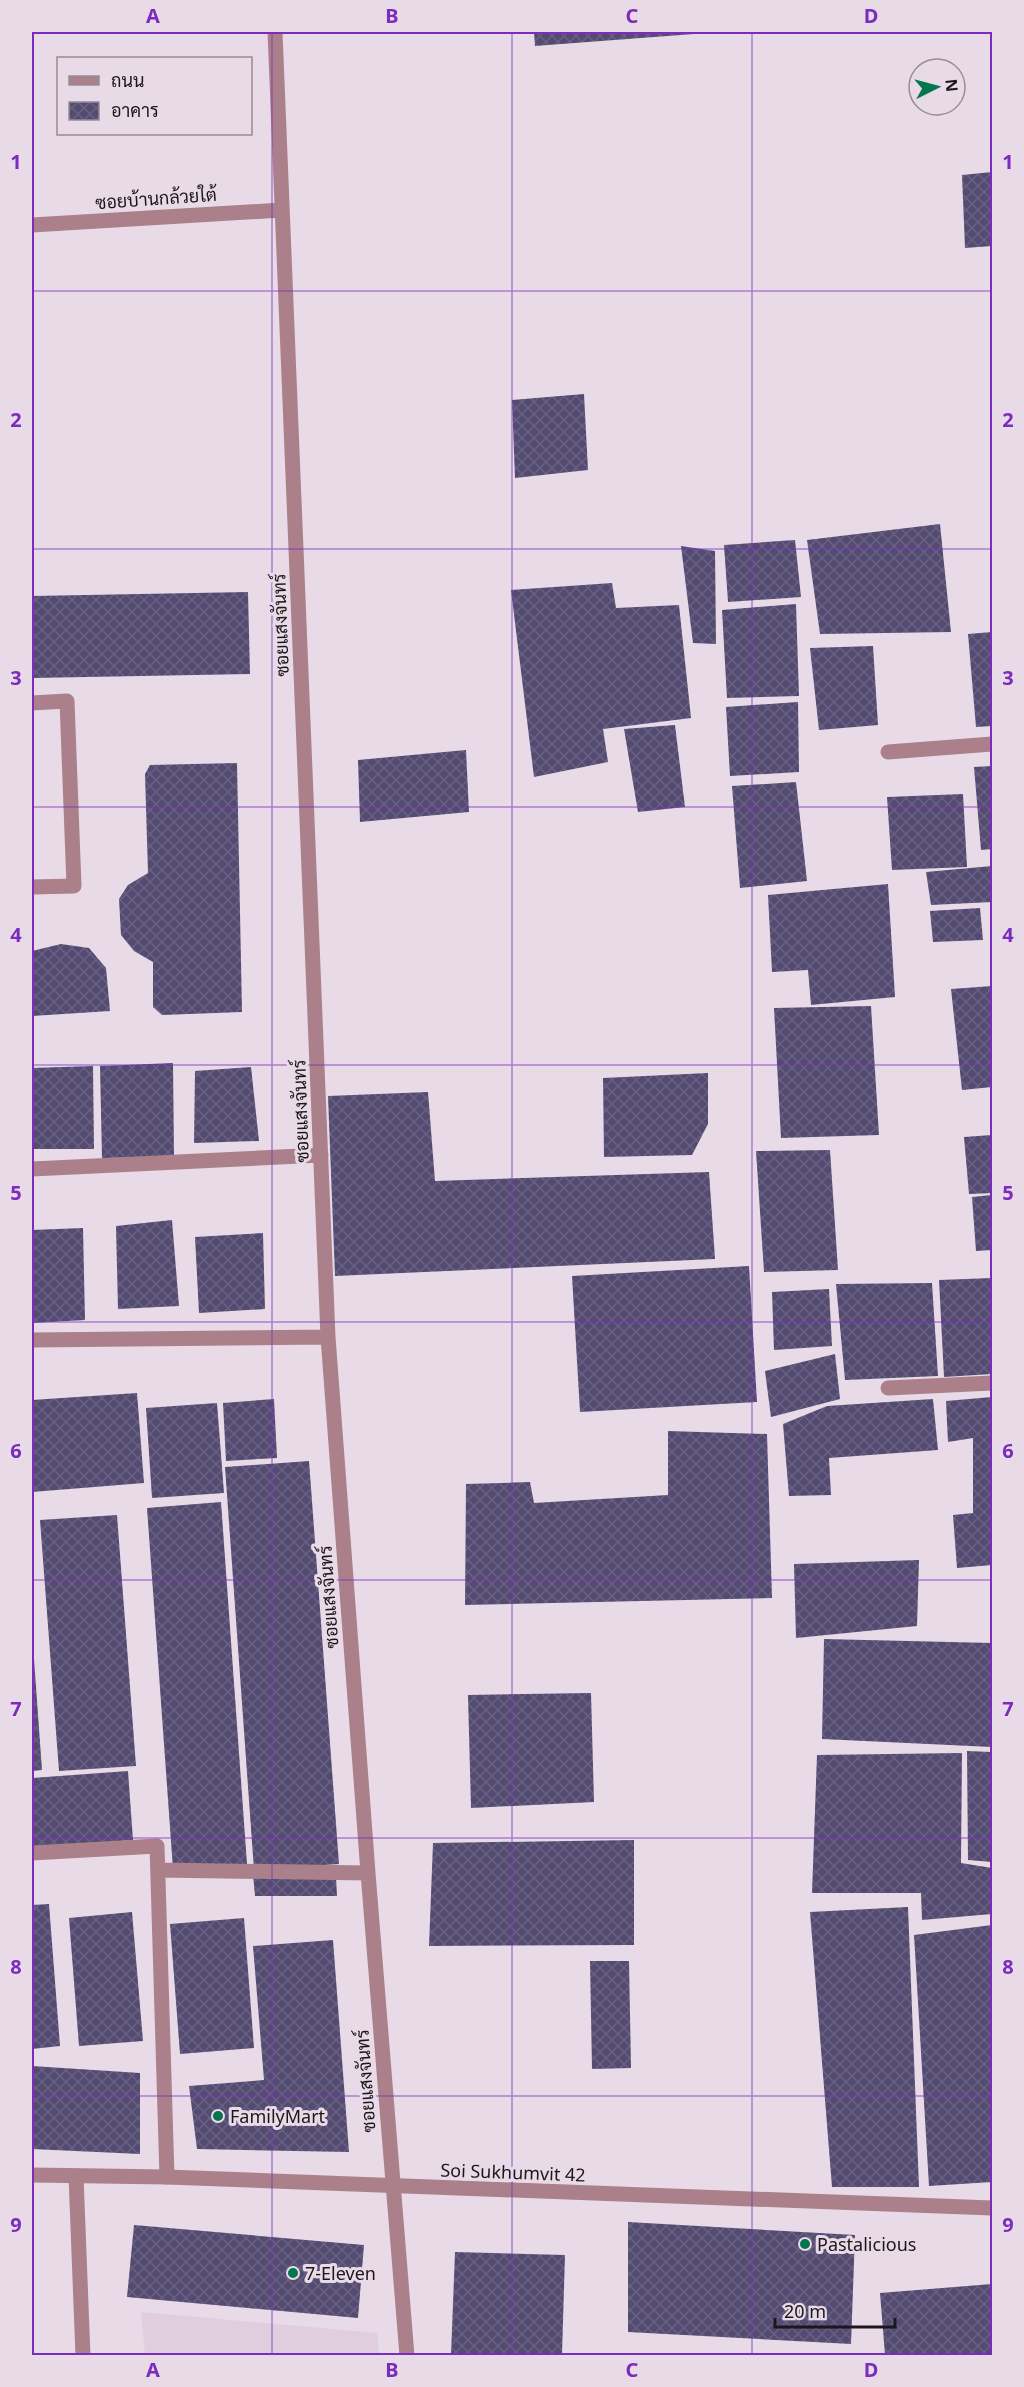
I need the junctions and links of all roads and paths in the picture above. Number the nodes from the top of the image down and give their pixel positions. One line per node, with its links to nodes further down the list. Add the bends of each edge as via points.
1 (275, 32): 2 (street, ซอยแสงจันทร์)
2 (282, 210): 3 (street, ซอยบ้านกล้วยใต้); 8 (street, ซอยแสงจันทร์)
3 (32, 225)
4 (32, 702): 7 (street, via 67,700 74,886)
5 (993, 744): 6 (street)
6 (888, 752)
7 (32, 887)
8 (321, 1155): 9 (street); 10 (street, ซอยแสงจันทร์)
9 (32, 1168)
10 (328, 1337): 11 (street); 16 (street, ซอยแสงจันทร์)
11 (32, 1340)
12 (993, 1383): 13 (street)
13 (888, 1388)
14 (32, 1853): 15 (street, via 158,1845)
15 (158, 1870): 16 (street); 19 (street)
16 (368, 1872): 20 (street, ซอยแสงจันทร์)
17 (32, 2175): 18 (street, Soi Sukhumvit 42)
18 (76, 2176): 19 (street, Soi Sukhumvit 42); 22 (street)
19 (167, 2177): 20 (street, Soi Sukhumvit 42)
20 (392, 2187): 21 (street, Soi Sukhumvit 42); 23 (street, ซอยแสงจันทร์)
21 (993, 2208)
22 (83, 2355)
23 (407, 2355)

